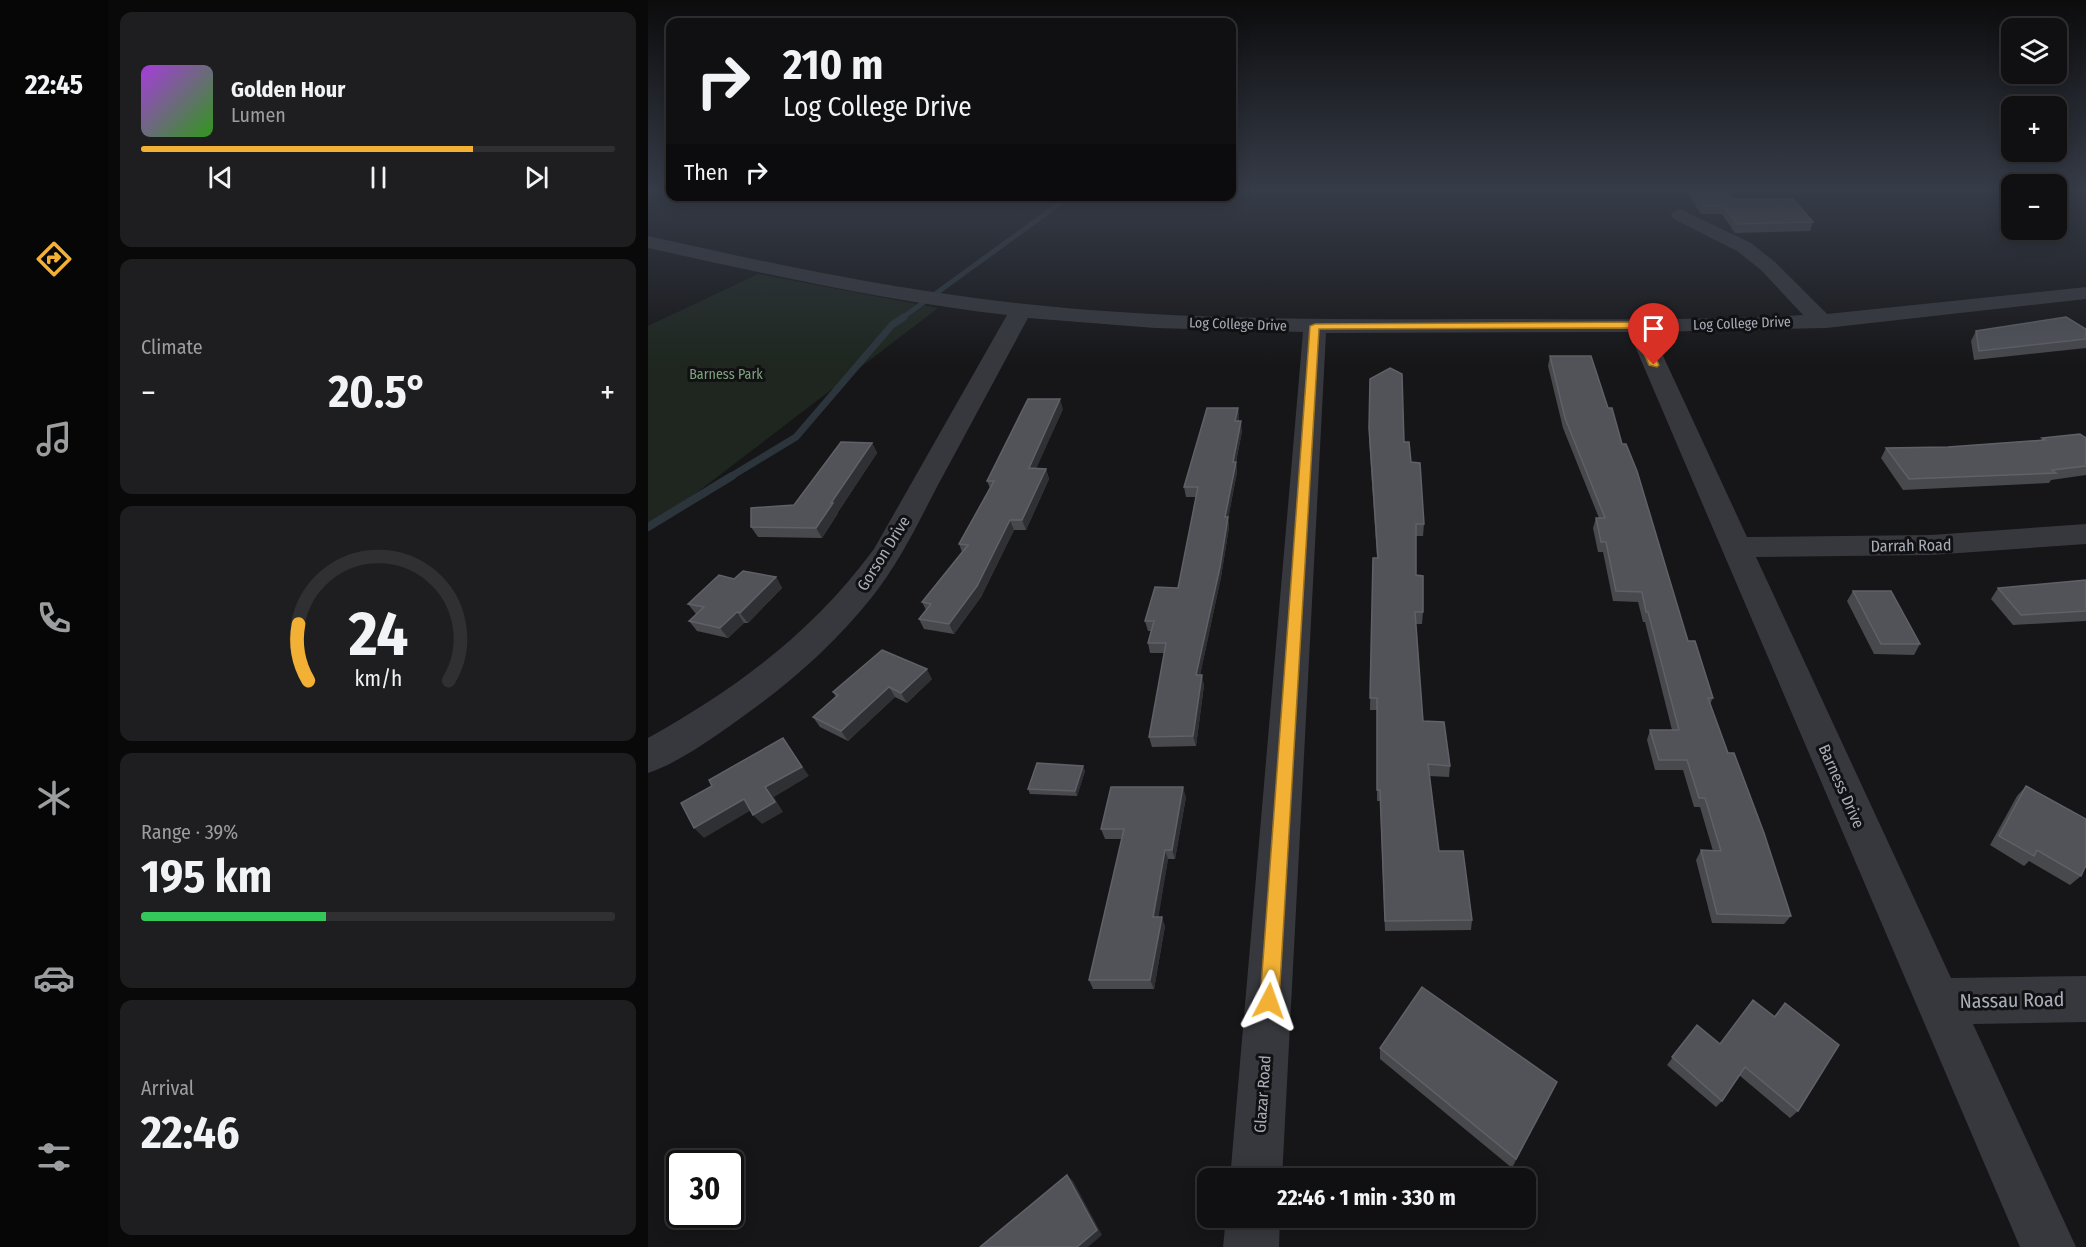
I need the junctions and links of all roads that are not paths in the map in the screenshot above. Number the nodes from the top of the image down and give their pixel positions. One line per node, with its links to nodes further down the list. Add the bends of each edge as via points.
1 (682, 249): 4 (street, Log College Drive, via 918,297)
2 (1747, 249): 5 (street)
3 (2086, 293): 5 (street, Log College Drive)
4 (1021, 310): 7 (street, Log College Drive, via 1178,322); 10 (street, Gorson Drive, via 886,554 854,599 778,673)
5 (1821, 321): 6 (street, Log College Drive)
6 (1637, 325): 7 (street, Log College Drive); 9 (street, Barness Drive)
7 (1315, 326): 13 (street, Glazar Road)
8 (2086, 534): 9 (street, Darrah Road, via 1931,545)
9 (1735, 547): 12 (street, Barness Drive)
10 (648, 757)
11 (2086, 999): 12 (street, Nassau Road)
12 (1937, 1001): 16 (street, Barness Drive)
13 (1257, 1168)
14 (1252, 1228): 15 (street)
15 (1251, 1247)
16 (2048, 1247)

